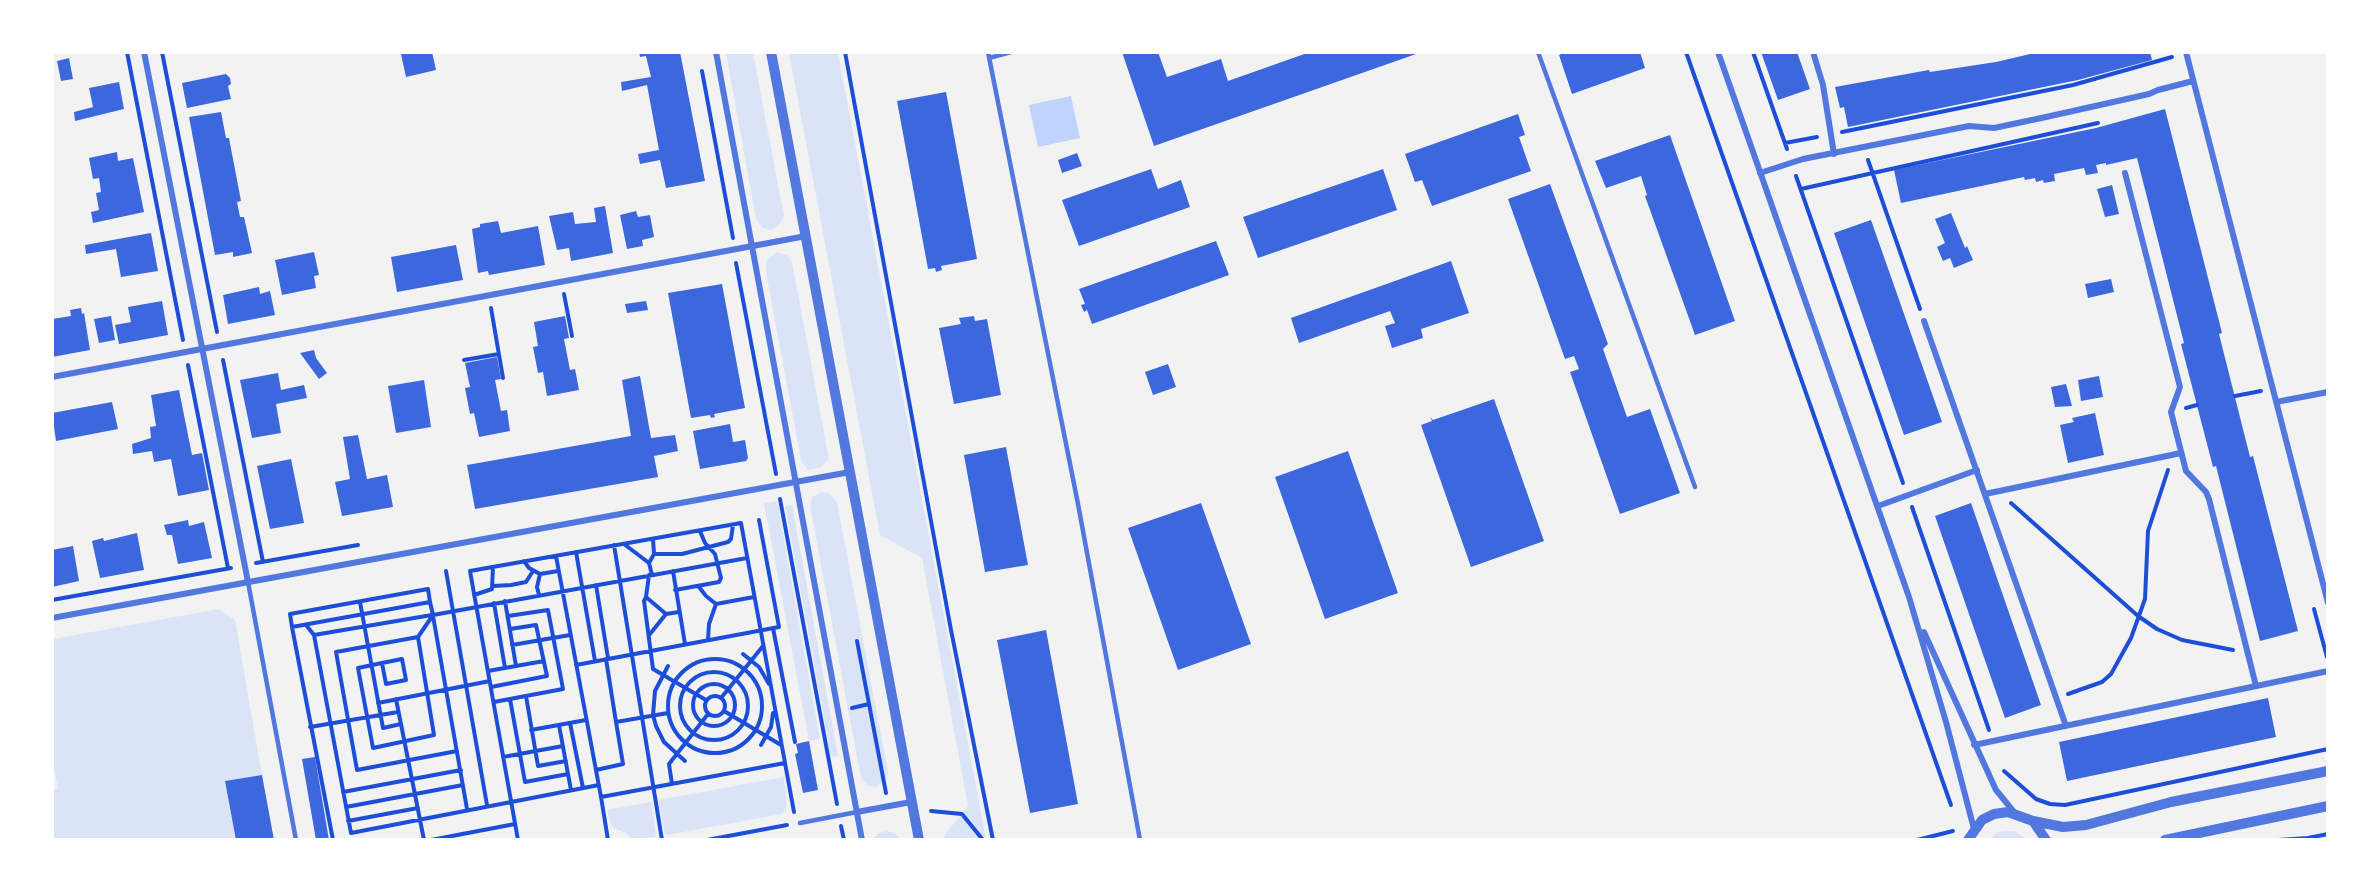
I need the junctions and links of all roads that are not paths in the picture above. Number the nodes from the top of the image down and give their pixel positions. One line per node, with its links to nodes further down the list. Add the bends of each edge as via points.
1 (144, 52): 18 (street)
2 (716, 52): 16 (street)
3 (771, 52): 15 (street)
4 (996, 52): 10 (lane)
5 (1011, 52): 10 (lane)
6 (1538, 52): 26 (lane)
7 (1718, 52): 13 (street)
8 (1813, 52): 12 (street)
9 (2186, 52): 11 (street)
10 (989, 55): 48 (lane)
11 (2193, 81): 12 (street, via 1994,128 1969,126); 21 (street)
12 (1834, 154): 13 (street)
13 (1760, 173): 28 (street)
14 (2125, 173): 22 (street, via 2180,387 2171,412)
15 (806, 236): 16 (street); 24 (street)
16 (752, 246): 18 (street); 25 (street)
17 (1924, 321): 23 (street)
18 (202, 349): 19 (street); 29 (street)
19 (52, 377)
20 (2328, 392): 21 (street)
21 (2276, 402): 31 (street)
22 (2181, 453): 27 (street); 34 (street, via 2186,471 2209,500)
23 (1977, 470): 27 (street); 28 (street)
24 (850, 472): 25 (street); 38 (street)
25 (796, 482): 29 (street); 40 (street)
26 (1695, 487)
27 (1985, 494): 35 (street)
28 (1878, 506): 30 (street)
29 (248, 582): 32 (street); 45 (lane)
30 (1909, 597): 36 (street); 44 (street, via 1946,722)
31 (2328, 603)
32 (52, 618)
33 (2328, 671): 34 (street)
34 (2256, 686): 35 (street)
35 (2066, 726): 36 (street)
36 (1974, 745): 41 (street, via 1996,790)
37 (2328, 771): 42 (street, via 2171,802 2086,825 2063,827)
38 (911, 802): 40 (street); 47 (street)
39 (2328, 806): 50 (street)
40 (857, 812): 43 (lane); 46 (street)
41 (2014, 813): 42 (street); 44 (street, via 1994,814 1982,820)
42 (2033, 821): 49 (street)
43 (800, 823)
44 (1969, 835)
45 (296, 840)
46 (862, 840)
47 (919, 840)
48 (1140, 840)
49 (2046, 840)
50 (2165, 840)

